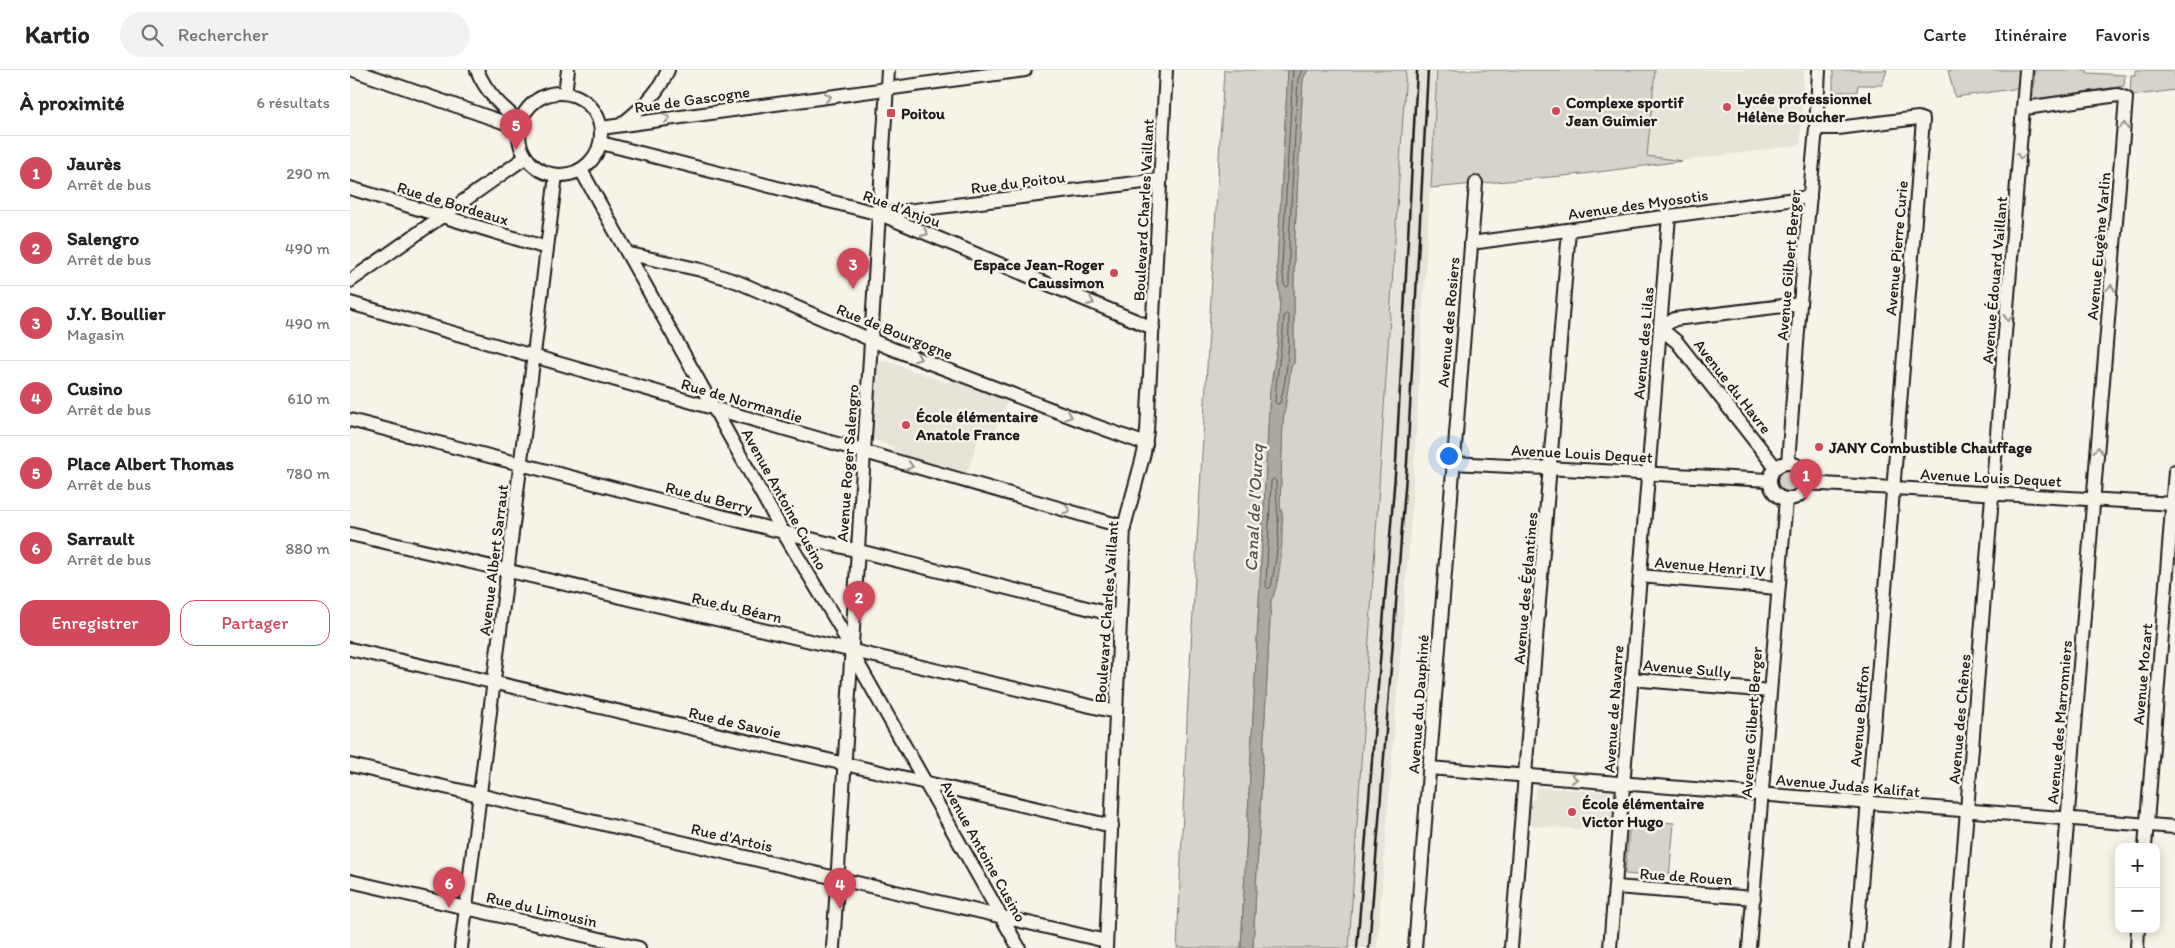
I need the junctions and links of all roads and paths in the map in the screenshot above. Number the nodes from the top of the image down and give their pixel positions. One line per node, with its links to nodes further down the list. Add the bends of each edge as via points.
1 (353, 70): 14 (street)
2 (477, 70): 14 (street, via 499,104)
3 (568, 70): 11 (street)
4 (668, 70): 13 (street, via 650,99)
5 (888, 70): 10 (street, Avenue Roger Salengro)
6 (1025, 70): 10 (street, Rue de Gascogne)
7 (1166, 70): 21 (street, Boulevard Charles Vaillant)
8 (1819, 70): 16 (street, Avenue Gilbert Berger)
9 (2026, 70): 12 (street, Avenue Édouard Vaillant)
10 (887, 89): 13 (street, Rue de Gascogne, one-way to 10); 25 (street, Avenue Roger Salengro)
11 (565, 93): 14 (street, via 539,98 529,107); 15 (street, via 589,104)
12 (2025, 108): 53 (street, Avenue Édouard Vaillant, one-way to 53); 55 (street, Avenue Eugène Varlin, one-way to 12, via 2126,98 2118,95)
13 (622, 124): 15 (street, Rue de Gascogne)
14 (520, 126): 18 (street, via 519,138)
15 (601, 128): 17 (street)
16 (1816, 128): 24 (street, Avenue Gilbert Berger); 52 (street, Avenue Pierre Curie, via 1922,120)
17 (600, 142): 19 (street, via 596,154); 25 (street, Rue d'Anjou)
18 (526, 157): 20 (street, via 537,168); 27 (street)
19 (581, 170): 20 (street); 31 (street, Avenue Antoine Cusino)
20 (556, 175): 30 (street, Avenue Albert Sarraut)
21 (1160, 180): 25 (street, Rue du Poitou); 35 (street, Boulevard Charles Vaillant)
22 (1476, 183): 29 (street, Avenue des Rosiers)
23 (350, 188): 27 (street, Rue de Bordeaux)
24 (1810, 197): 26 (street, Avenue des Myosotis); 34 (street, Avenue Gilbert Berger)
25 (880, 214): 35 (street, Rue d'Anjou, one-way to 35); 37 (street, Avenue Roger Salengro)
26 (1670, 216): 28 (street, Avenue des Myosotis); 36 (street, Avenue des Lilas)
27 (440, 217): 30 (street, Rue de Bordeaux); 32 (street)
28 (1569, 230): 29 (street, Avenue des Myosotis); 46 (street, Avenue des Églantines)
29 (1471, 243): 43 (street, Avenue des Rosiers)
30 (547, 248): 38 (street, Avenue Albert Sarraut)
31 (630, 254): 37 (street, Rue de Bourgogne, via 738,282); 39 (street, Avenue Antoine Cusino)
32 (350, 281)
33 (350, 303): 38 (street, Rue de Normandie)
34 (1800, 304): 36 (street, via 1675,319); 44 (street, Avenue Gilbert Berger)
35 (1153, 328): 41 (street, Boulevard Charles Vaillant)
36 (1660, 328): 47 (street, Avenue du Havre, via 1677,342); 49 (street, Avenue des Lilas)
37 (872, 340): 41 (street, Rue de Bourgogne, one-way to 41); 42 (street, Avenue Roger Salengro)
38 (534, 356): 39 (street, Rue de Normandie); 45 (street, Avenue Albert Sarraut)
39 (716, 409): 42 (street, Rue de Normandie); 58 (street, Avenue Antoine Cusino)
40 (350, 420): 45 (street, Rue du Berry)
41 (1146, 444): 57 (street, Boulevard Charles Vaillant)
42 (864, 452): 57 (street, Rue de Normandie, one-way to 57); 60 (street, Avenue Roger Salengro)
43 (1453, 463): 46 (street, Avenue Louis Dequet); 73 (street, Avenue du Dauphiné)
44 (1788, 464): 47 (street); 51 (street, via 1801,469)
45 (521, 465): 58 (street, Rue du Berry); 61 (street, Avenue Albert Sarraut)
46 (1551, 467): 49 (street, Avenue Louis Dequet); 74 (street, Avenue des Églantines)
47 (1776, 468): 50 (street)
48 (2175, 471): 56 (street, Avenue Mozart)
49 (1648, 473): 50 (street, Avenue Louis Dequet); 62 (street, Avenue de Navarre)
50 (1770, 480): 54 (street, via 1776,495)
51 (1806, 483): 52 (street, Avenue Louis Dequet); 54 (street, via 1801,494)
52 (1893, 487): 53 (street, Avenue Louis Dequet); 79 (street, Avenue Buffon)
53 (1994, 493): 55 (street, Avenue Louis Dequet); 80 (street, Avenue des Chênes)
54 (1786, 499): 63 (street, Avenue Gilbert Berger)
55 (2094, 499): 56 (street, Avenue Louis Dequet); 81 (street, Avenue des Marronniers)
56 (2174, 504): 82 (street, Avenue Mozart)
57 (1124, 527): 64 (street, Boulevard Charles Vaillant)
58 (783, 532): 60 (street, Rue du Berry); 66 (street, Avenue Antoine Cusino)
59 (350, 534): 61 (street, Rue du Béarn)
60 (858, 551): 64 (street, Rue du Berry); 66 (street, Avenue Roger Salengro)
61 (508, 570): 66 (street, Rue du Béarn); 68 (street, Avenue Albert Sarraut)
62 (1640, 576): 63 (street, Avenue Henri IV); 67 (street, Avenue de Navarre)
63 (1777, 588): 69 (street, Avenue Gilbert Berger)
64 (1119, 616): 70 (street, Boulevard Charles Vaillant)
65 (350, 649): 68 (street, Rue de Savoie)
66 (852, 651): 70 (street, Rue du Béarn); 71 (street, Avenue Roger Salengro); 76 (street, Avenue Antoine Cusino)
67 (1631, 680): 69 (street, Avenue Sully); 75 (street, Avenue de Navarre)
68 (494, 683): 71 (street, Rue de Savoie); 78 (street, Avenue Albert Sarraut)
69 (1770, 691): 77 (street, Avenue Gilbert Berger)
70 (1116, 712): 83 (street, Boulevard Charles Vaillant)
71 (845, 764): 76 (street, Rue de Savoie); 86 (street, Avenue Roger Salengro)
72 (350, 765): 78 (street, Rue d'Artois)
73 (1429, 768): 74 (street, Avenue Judas Kalifat); 98 (street, Avenue du Dauphiné)
74 (1526, 776): 75 (street, Avenue Judas Kalifat, one-way to 75); 99 (street, Avenue des Églantines)
75 (1624, 783): 77 (street, Avenue Judas Kalifat); 88 (street, Avenue de Navarre)
76 (927, 785): 83 (street, Rue de Savoie); 91 (street, Avenue Antoine Cusino)
77 (1762, 794): 79 (street, Avenue Judas Kalifat); 89 (street, Avenue Gilbert Berger)
78 (480, 795): 86 (street, Rue d'Artois); 90 (street, Avenue Albert Sarraut)
79 (1868, 803): 80 (street, Avenue Judas Kalifat); 102 (street, Avenue Buffon)
80 (1968, 811): 81 (street, Avenue Judas Kalifat); 103 (street, Avenue des Chênes)
81 (2068, 819): 82 (street, Avenue Judas Kalifat); 104 (street, Avenue des Marronniers)
82 (2146, 825): 84 (street, Avenue Judas Kalifat); 85 (street, Avenue Mozart)
83 (1112, 826): 93 (street, Boulevard Charles Vaillant)
84 (2175, 827)
85 (2144, 843)
86 (837, 879): 91 (street, Rue d'Artois); 96 (street, Avenue Roger Salengro)
87 (350, 881): 90 (street, Rue du Limousin)
88 (1616, 887): 89 (street, Rue de Rouen); 100 (street, Avenue de Navarre)
89 (1754, 898): 101 (street, Avenue Gilbert Berger)
90 (466, 908): 94 (street, Avenue Albert Sarraut); 95 (street, Rue du Limousin)
91 (1002, 916): 93 (street, Rue d'Artois); 97 (street, Avenue Antoine Cusino)
92 (2138, 933): 105 (street)
93 (1106, 945)
94 (461, 948)
95 (639, 948)
96 (833, 948)
97 (1019, 948)
98 (1415, 948)
99 (1511, 948)
100 (1610, 948)
101 (1749, 948)
102 (1856, 948)
103 (1956, 948)
104 (2057, 948)
105 (2137, 948)

